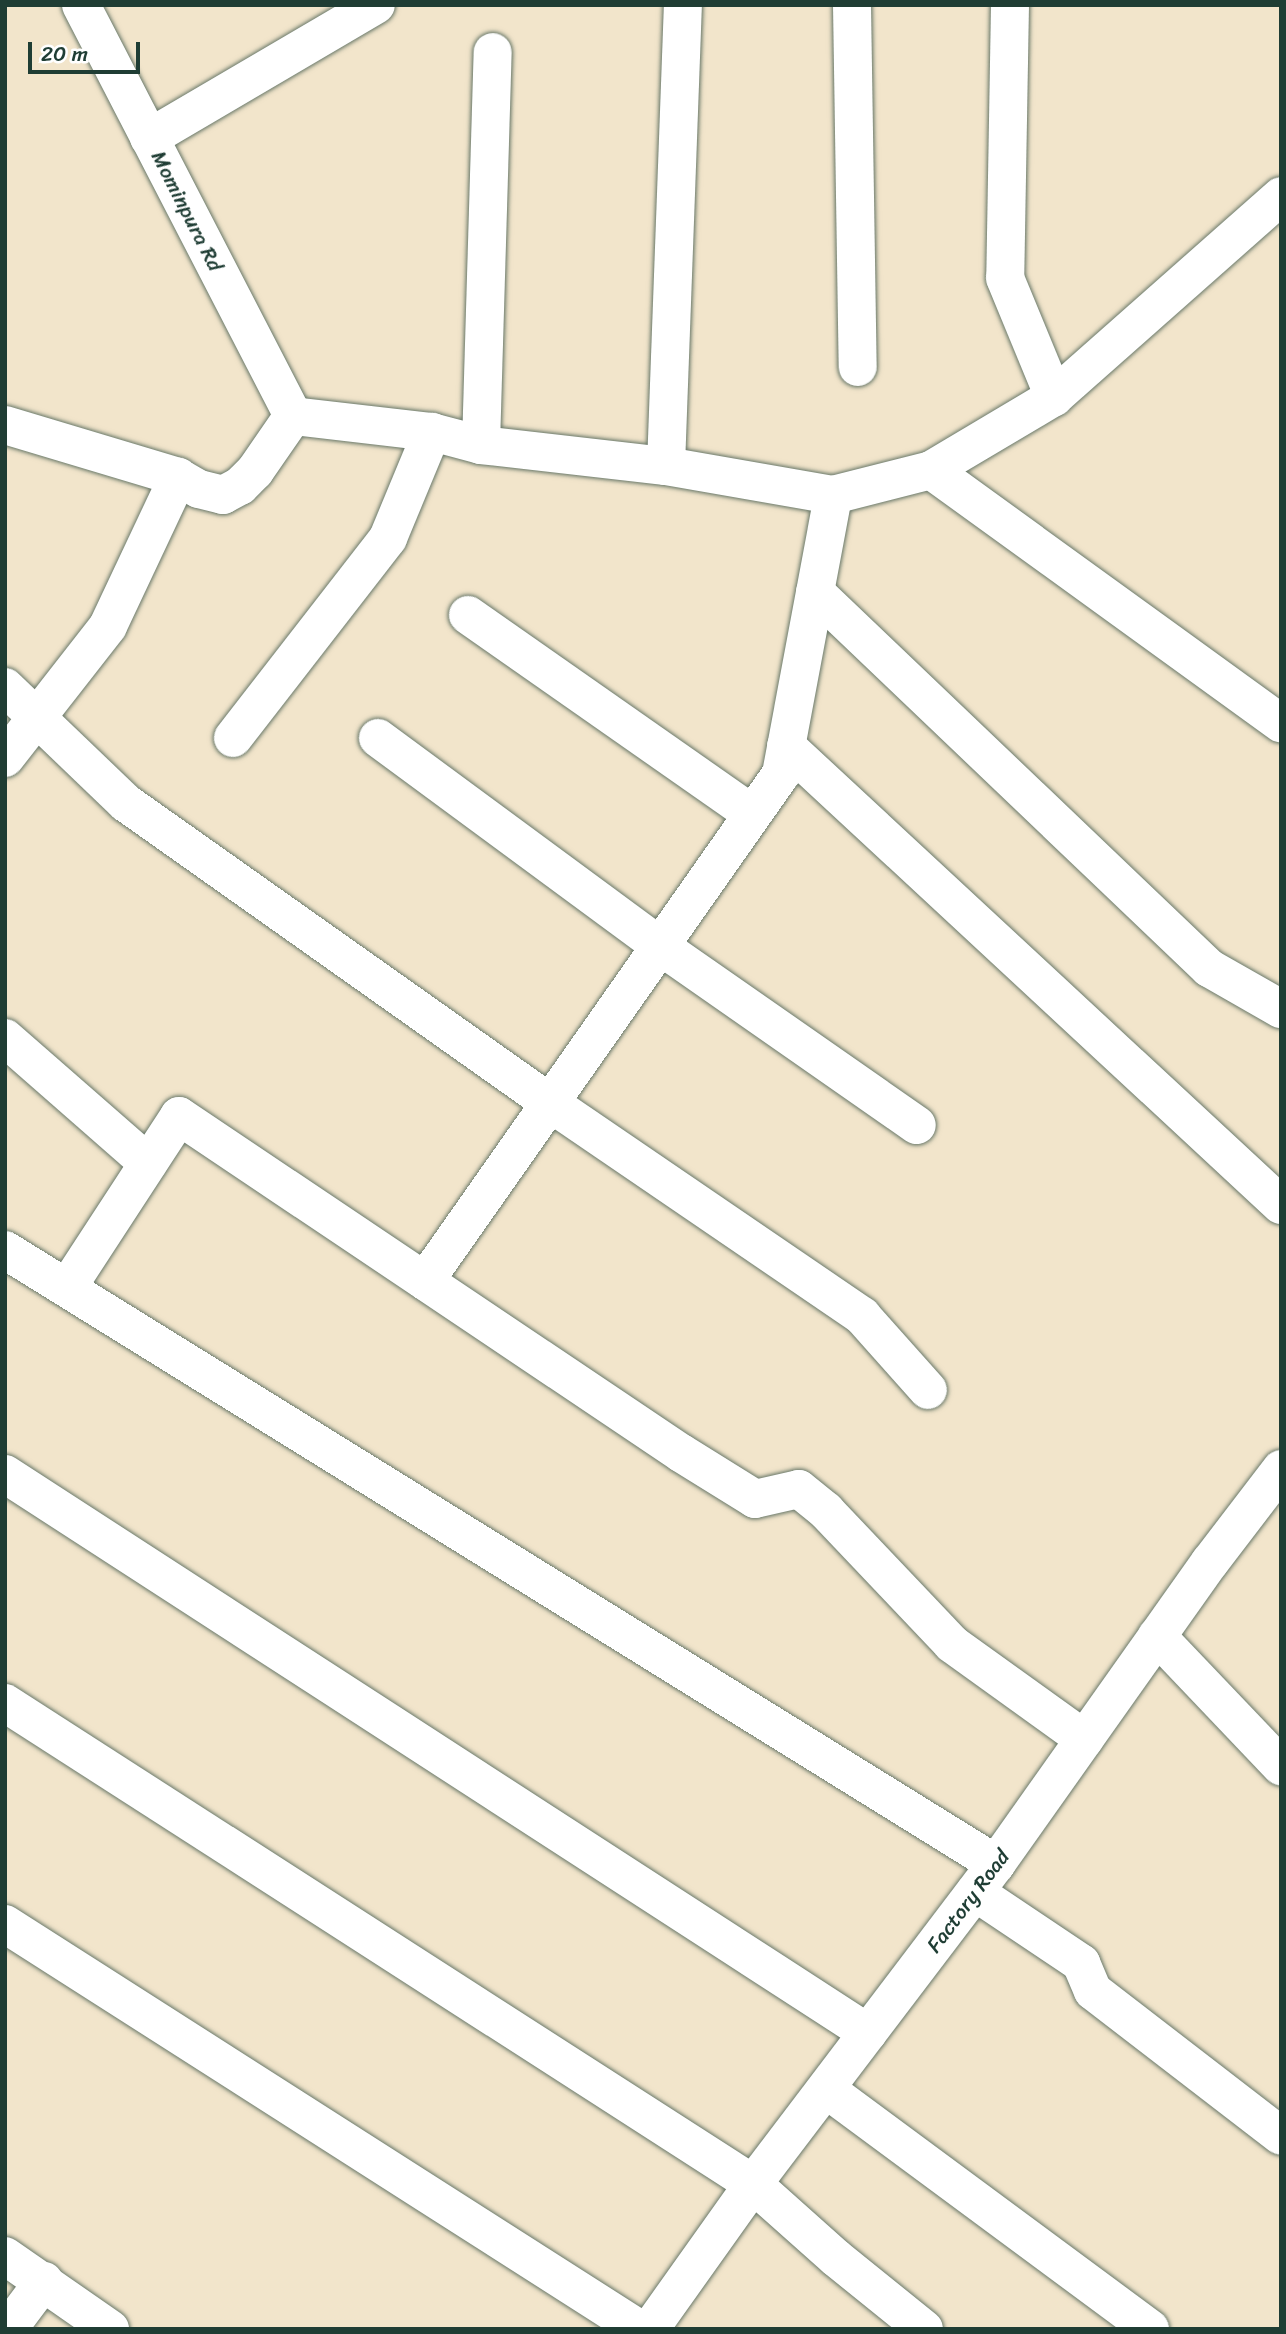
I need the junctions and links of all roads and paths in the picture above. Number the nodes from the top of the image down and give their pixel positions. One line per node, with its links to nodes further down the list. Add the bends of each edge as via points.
1 (81, 5): 7 (street, Mominpura Rd)
2 (376, 5): 7 (street)
3 (683, 5): 15 (street)
4 (852, 5): 9 (street)
5 (1010, 5): 10 (street, via 1005,278)
6 (493, 52): 14 (street)
7 (149, 138): 11 (street, Mominpura Rd)
8 (1281, 196): 10 (street)
9 (858, 367)
10 (1054, 397): 16 (street)
11 (293, 416): 13 (street); 17 (street, via 255,471 231,491 223,495 199,489)
12 (5, 425): 17 (street)
13 (432, 432): 14 (street); 24 (street, via 388,538)
14 (481, 445): 15 (street)
15 (666, 466): 18 (street)
16 (931, 470): 18 (street); 23 (street)
17 (178, 477): 22 (street, via 108,626)
18 (833, 495): 19 (street)
19 (815, 592): 26 (street); 30 (street, via 1209,968)
20 (468, 615): 28 (street)
21 (5, 687): 22 (street)
22 (38, 718): 27 (street); 32 (street, via 126,803)
23 (1281, 723)
24 (233, 738)
25 (378, 738): 29 (street)
26 (786, 746): 28 (street, via 781,774); 35 (street)
27 (5, 758)
28 (752, 814): 29 (street)
29 (660, 946): 32 (street); 33 (street)
30 (1281, 1009)
31 (5, 1038): 34 (street)
32 (550, 1103): 37 (street); 39 (street, via 862,1316)
33 (916, 1125)
34 (148, 1163): 37 (street, via 179,1116); 38 (street)
35 (1281, 1205)
36 (5, 1250): 38 (street)
37 (425, 1281): 44 (street, via 755,1499 799,1489 826,1511 952,1644)
38 (67, 1288): 46 (street)
39 (928, 1390)
40 (1281, 1469): 42 (street, Factory Road)
41 (5, 1474): 48 (street)
42 (1157, 1636): 44 (street, Factory Road); 45 (street)
43 (5, 1703): 51 (street)
44 (1084, 1739): 46 (street, Factory Road)
45 (1281, 1766)
46 (986, 1878): 48 (street, Factory Road); 50 (street, via 1081,1963 1093,1991)
47 (5, 1924): 56 (street)
48 (868, 2033): 49 (street, Factory Road)
49 (826, 2089): 51 (street, Factory Road); 59 (street)
50 (1281, 2136)
51 (753, 2184): 57 (street, Factory Road); 58 (street)
52 (5, 2256): 53 (street)
53 (44, 2281): 54 (street); 55 (street)
54 (8, 2329)
55 (110, 2329)
56 (639, 2329)
57 (650, 2329)
58 (924, 2329)
59 (1150, 2329)

